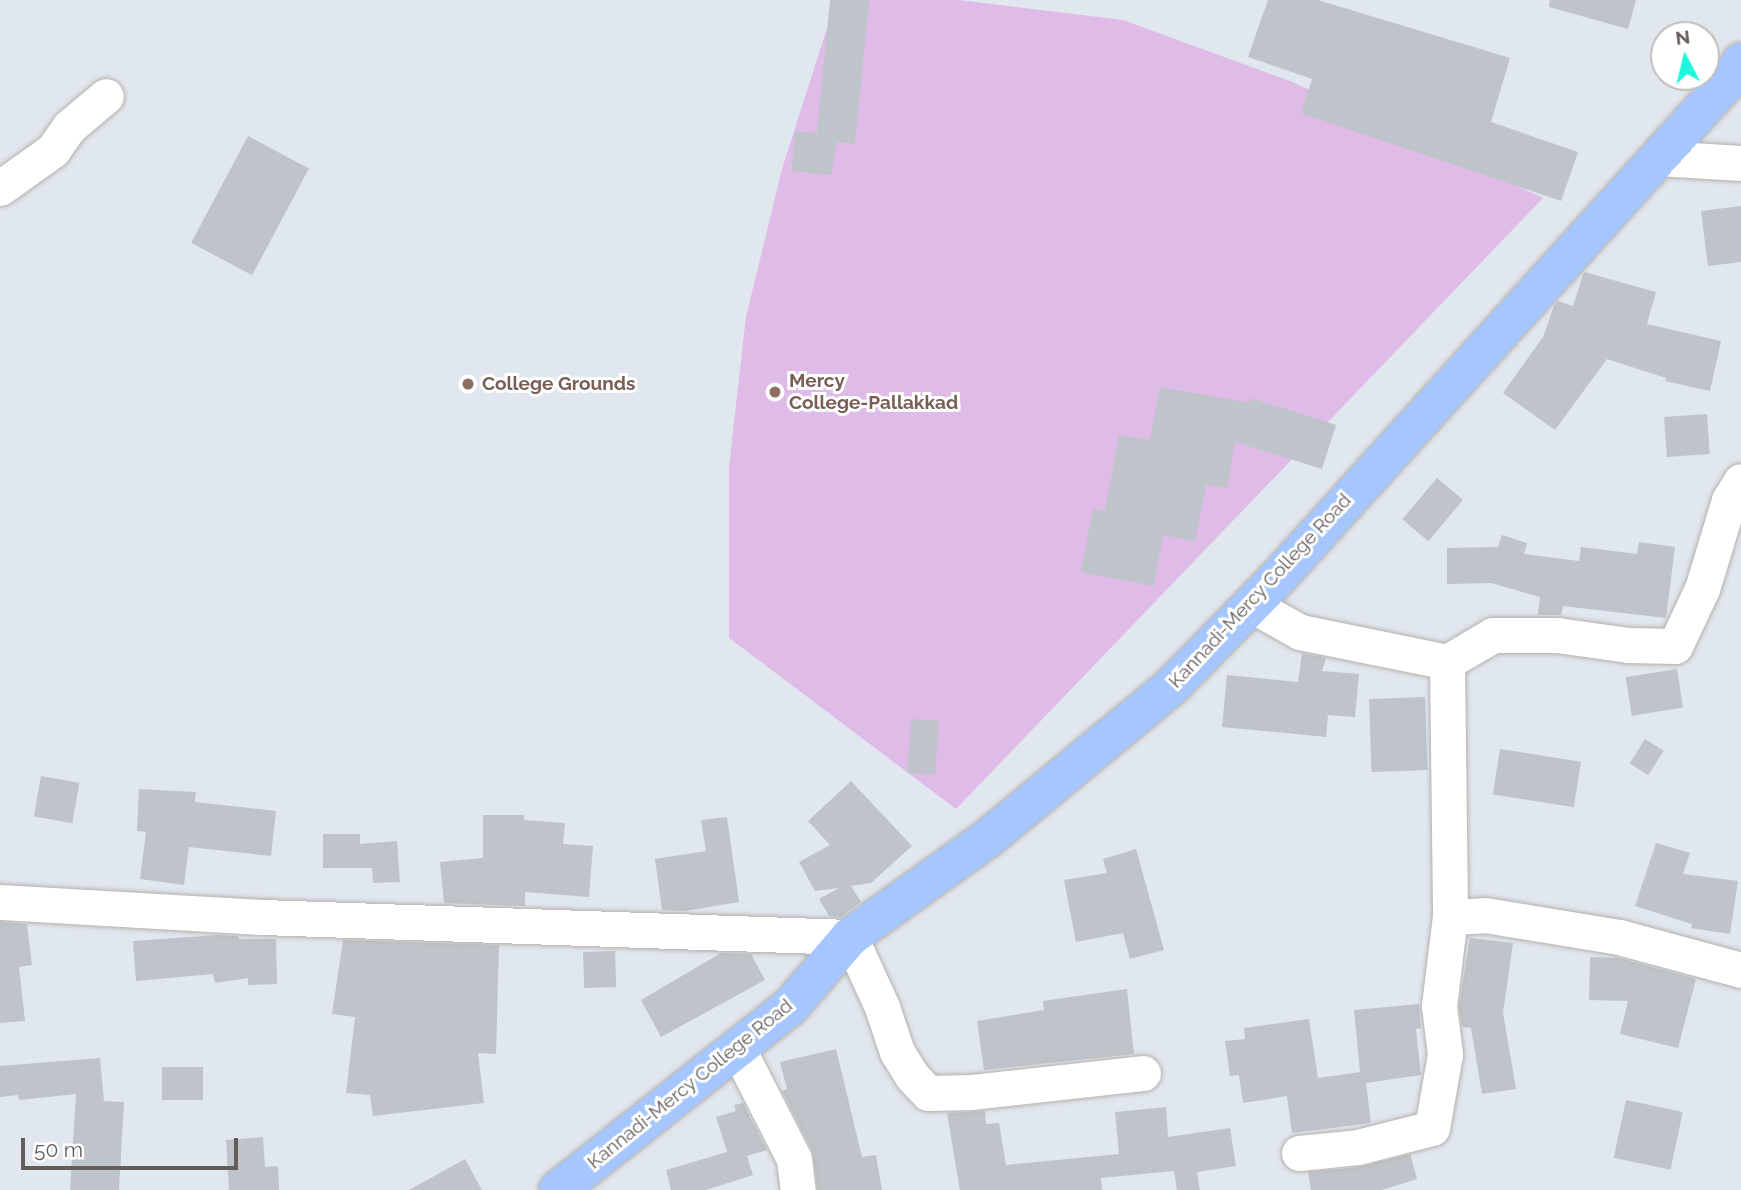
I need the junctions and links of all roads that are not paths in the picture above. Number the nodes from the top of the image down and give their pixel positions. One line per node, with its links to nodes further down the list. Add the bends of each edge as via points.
1 (1741, 62): 3 (main road, Kannadi-Mercy College Road)
2 (106, 96): 5 (street, via 69,127 53,150)
3 (1658, 158): 4 (street); 7 (main road, Kannadi-Mercy College Road)
4 (1741, 163)
5 (0, 188)
6 (1741, 481): 8 (street, via 1729,500 1702,589 1675,646 1557,635 1493,635)
7 (1252, 605): 8 (street, via 1300,632); 11 (main road, Kannadi-Mercy College Road, via 1171,687 987,839)
8 (1447, 662): 10 (street)
9 (0, 902): 11 (street, via 262,917)
10 (1450, 917): 12 (street, via 1485,915 1619,937); 15 (street, via 1439,1006 1445,1054 1432,1128 1358,1147)
11 (850, 937): 13 (main road, Kannadi-Mercy College Road, via 790,1007); 14 (street, via 897,1052 928,1093)
12 (1741, 970)
13 (739, 1051): 16 (main road, Kannadi-Mercy College Road); 17 (street, via 794,1159)
14 (1143, 1073)
15 (1299, 1153)
16 (558, 1190)
17 (798, 1190)

